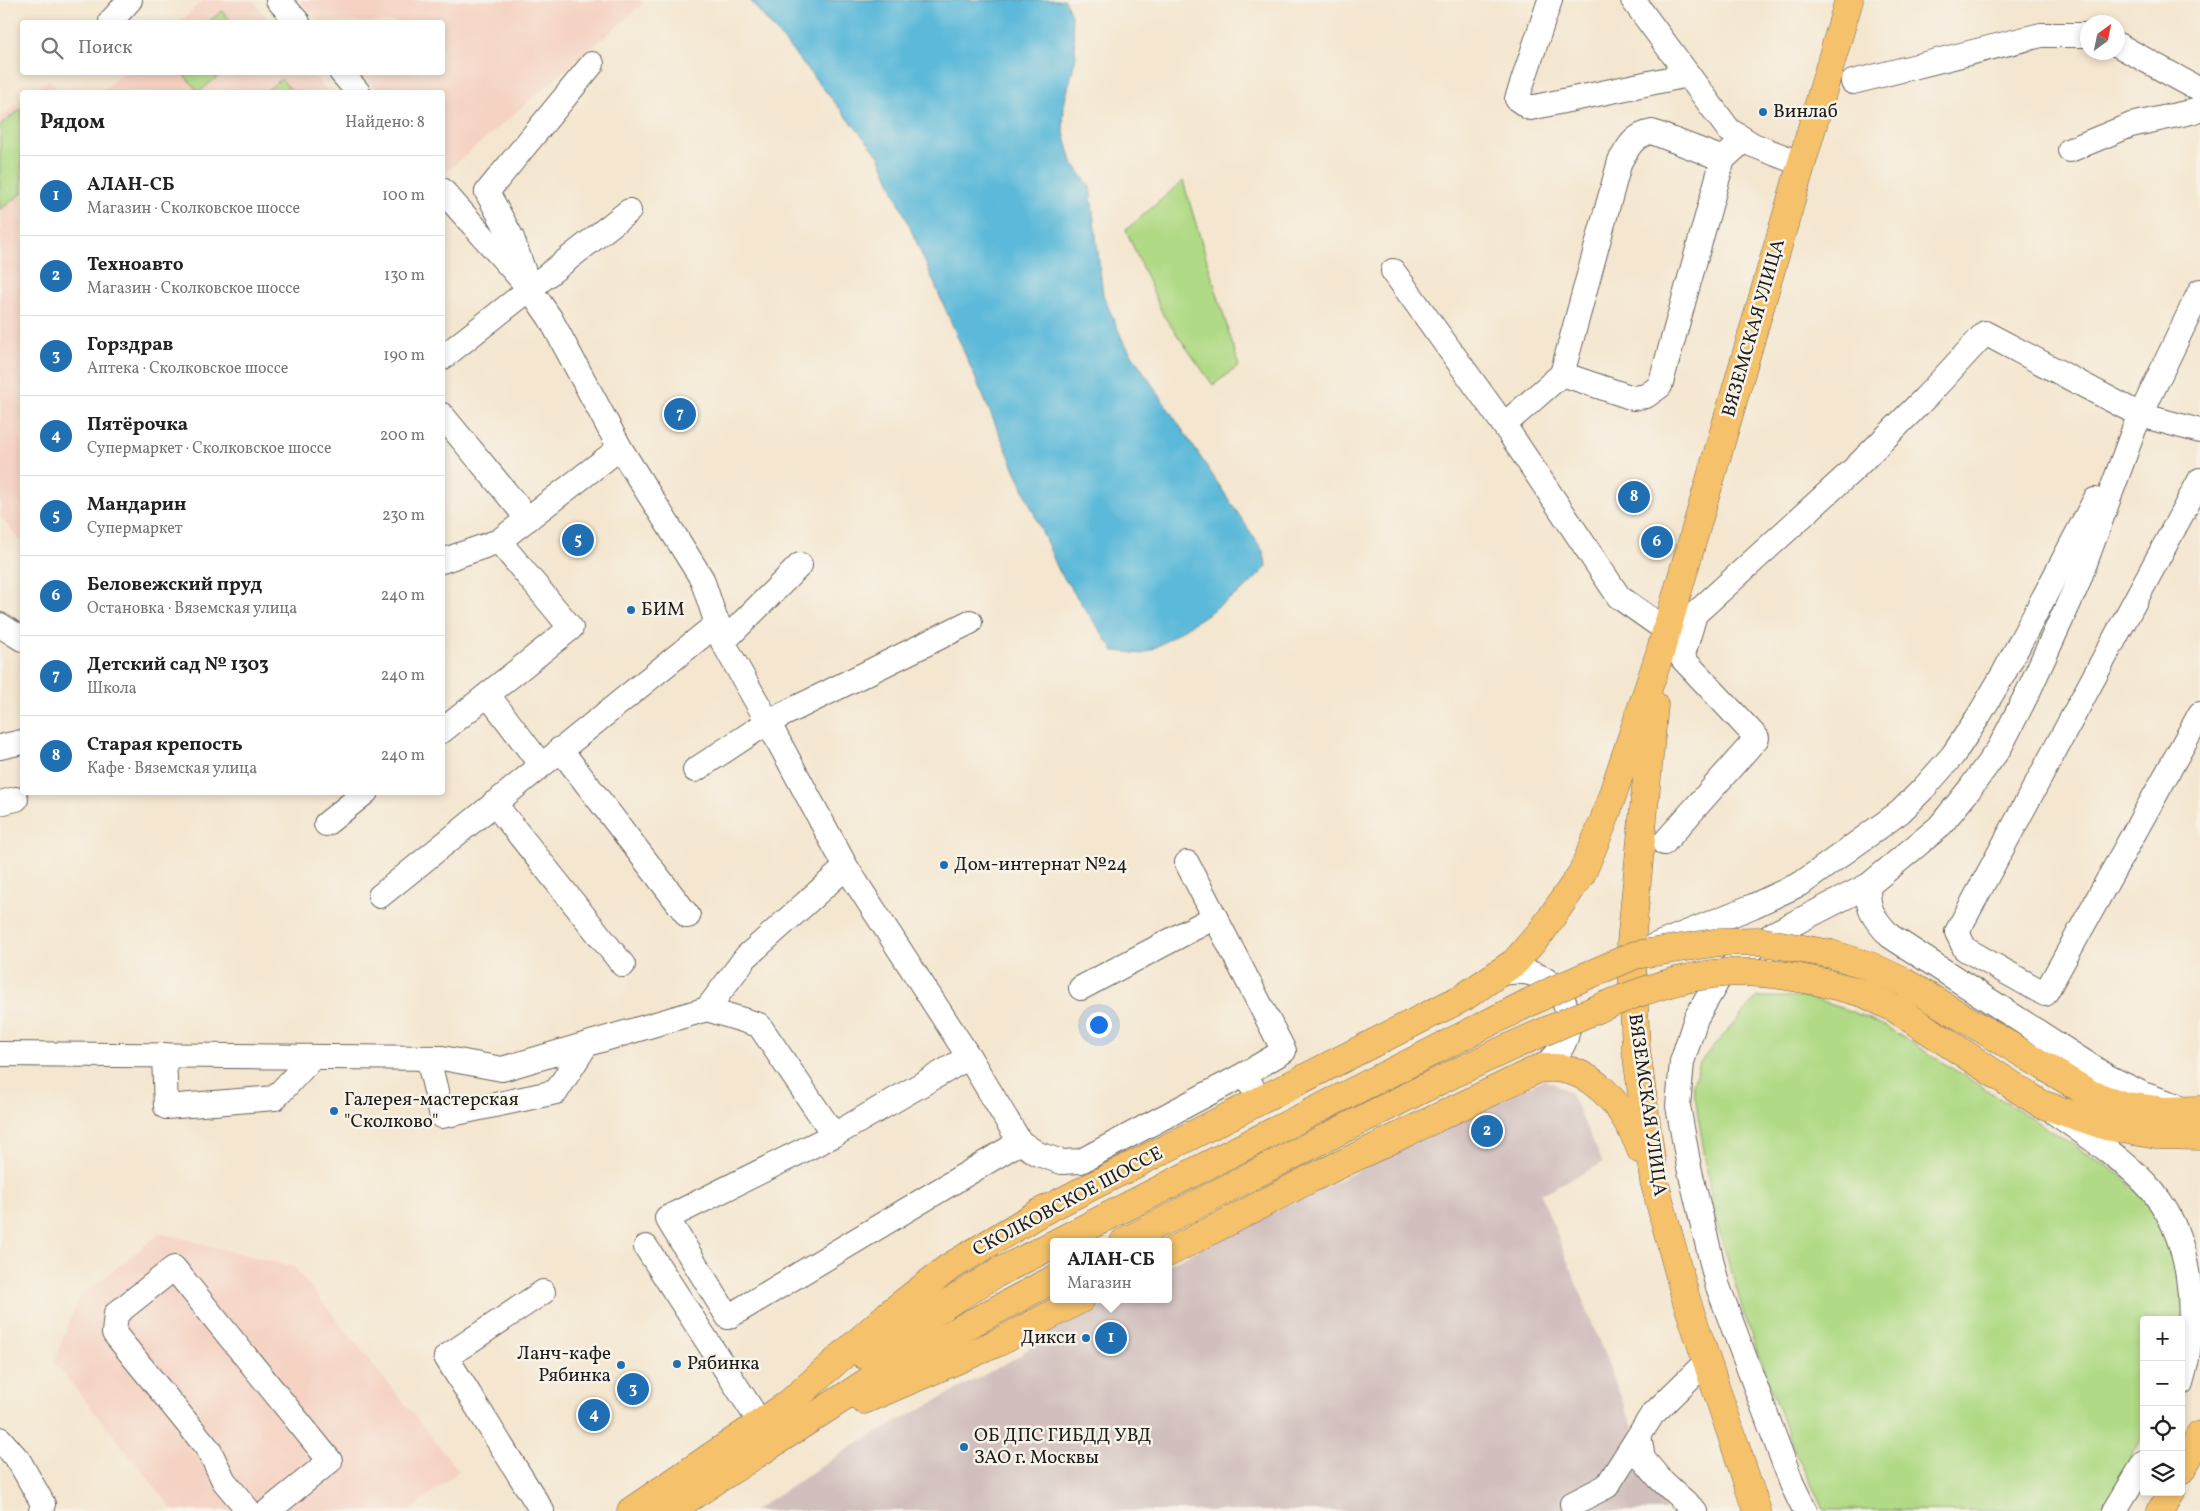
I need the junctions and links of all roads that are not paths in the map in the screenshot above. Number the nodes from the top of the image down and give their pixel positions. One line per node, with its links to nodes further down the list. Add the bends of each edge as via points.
1 (130, 0): 6 (street)
2 (278, 0): 7 (street)
3 (1550, 0): 12 (street, via 1517,99 1530,108)
4 (1634, 0): 12 (street)
5 (1849, 0): 20 (main road, ВЯЗЕМСКАЯ УЛИЦА)
6 (113, 20)
7 (296, 20)
8 (2080, 35): 13 (street, via 2041,35)
9 (2125, 49): 15 (street)
10 (592, 64): 24 (street, via 487,192 512,238)
11 (344, 75): 14 (street)
12 (1688, 75): 17 (street, via 1729,130)
13 (1852, 82)
14 (356, 90)
15 (2200, 90)
16 (2200, 110): 18 (street, via 2131,125)
17 (1744, 140): 19 (street); 20 (street)
18 (2070, 150)
19 (1722, 159): 27 (street, via 1660,386 1646,396 1633,398); 27 (street, via 1652,132 1641,134 1631,142 1620,161)
20 (1802, 164): 42 (main road, ВЯЗЕМСКАЯ УЛИЦА)
21 (445, 193): 24 (street)
22 (629, 211): 24 (street)
23 (1393, 271): 30 (street)
24 (530, 289): 26 (street); 32 (street, via 550,318)
25 (2200, 291): 29 (street)
26 (445, 356)
27 (1562, 374): 30 (street)
28 (445, 419): 34 (street)
29 (2136, 424): 31 (street); 55 (street, via 1985,333 1854,469 1695,614 1682,658 1757,738); 58 (street, via 2077,585 2000,747 1939,826); 63 (street, bridge, via 1978,717 1953,755 1900,812 1802,882)
30 (1504, 425): 42 (street, via 1619,597)
31 (2200, 431)
32 (620, 448): 34 (street); 40 (street, via 702,579)
33 (2200, 480): 62 (street, via 1957,932)
34 (528, 519): 35 (street)
35 (499, 541): 36 (street); 43 (street, via 571,628)
36 (445, 560)
37 (800, 565): 40 (street)
38 (970, 622): 45 (street)
39 (0, 625): 41 (street)
40 (721, 632): 45 (street); 49 (street)
41 (20, 638)
42 (1663, 643): 65 (main road, ВЯЗЕМСКАЯ УЛИЦА, via 1603,823 1582,873 1542,931); 82 (main road, ВЯЗЕМСКАЯ УЛИЦА, via 1631,943 1636,1049)
43 (488, 695): 46 (street); 50 (street)
44 (2200, 714): 62 (street, via 2045,994)
45 (768, 722): 51 (street); 57 (street)
46 (445, 729)
47 (20, 742): 48 (street)
48 (0, 746)
49 (560, 749): 50 (street); 60 (street)
50 (541, 765): 53 (street)
51 (695, 770)
52 (362, 795): 54 (street)
53 (494, 803): 59 (street); 64 (street)
54 (326, 824)
55 (1664, 843)
56 (1187, 864): 61 (street)
57 (846, 867): 68 (street, via 746,957); 73 (street)
58 (1868, 886): 66 (street, via 1868,906 1873,918 1890,936); 111 (street, via 1773,934 1741,957 1718,980 1696,1018 1682,1062 1678,1106 1689,1168 1717,1284)
59 (380, 896)
60 (688, 916)
61 (1215, 917): 67 (street); 76 (street, via 1284,1051)
62 (1965, 949): 66 (street)
63 (1635, 955): 79 (main road, bridge, via 1720,942 1758,941 1830,954 1870,966 1904,982 2090,1094 2125,1106); 83 (main road, bridge, via 1556,989)
64 (622, 965)
65 (1506, 969): 75 (street, via 1532,973 1548,981 1564,1002 1568,1019 1566,1036 1553,1059); 77 (main road, СКОЛКОВСКОЕ ШОССЕ, via 1464,997)
66 (1941, 969): 79 (street, via 2106,1076)
67 (1081, 988)
68 (707, 1009): 69 (street); 80 (street, via 760,1025)
69 (586, 1045): 74 (street, via 502,1069); 74 (street, via 556,1092 442,1116)
70 (0, 1054): 71 (street)
71 (164, 1055): 72 (street); 72 (street, via 166,1107 275,1098)
72 (313, 1057): 74 (street)
73 (969, 1057): 80 (street); 81 (street)
74 (428, 1058)
75 (1538, 1069): 82 (main road, via 1564,1068 1589,1079 1611,1096 1632,1126); 87 (main road, via 1310,1178)
76 (1245, 1074): 77 (street); 81 (street, via 1081,1161 1062,1162 1038,1154)
77 (1260, 1101): 93 (main road, СКОЛКОВСКОЕ ШОССЕ, via 1039,1213 948,1268 888,1315)
78 (2041, 1104): 79 (main road, via 2106,1126 2156,1135); 84 (main road, bridge, via 1896,1010 1863,993 1765,973 1682,979 1642,991 1497,1051); 92 (street, via 2112,1154 2146,1183 2175,1226 2192,1278 2196,1304)
79 (2197, 1119)
80 (834, 1135): 81 (street, via 667,1218 728,1317)
81 (1020, 1142)
82 (1654, 1181): 91 (main road, ВЯЗЕМСКАЯ УЛИЦА)
83 (1066, 1238)
84 (1132, 1238)
85 (1050, 1246): 93 (main road, via 978,1284)
86 (646, 1247): 94 (street)
87 (1172, 1251)
88 (1050, 1280): 98 (main road, via 895,1364)
89 (543, 1292): 106 (street, via 446,1357)
90 (1073, 1303): 98 (main road, via 997,1343 870,1397)
91 (1706, 1362): 96 (street, via 1652,1415); 110 (main road, ВЯЗЕМСКАЯ УЛИЦА)
92 (2185, 1367)
93 (787, 1405): 94 (main road, СКОЛКОВСКОЕ ШОССЕ)
94 (761, 1424): 107 (main road, СКОЛКОВСКОЕ ШОССЕ)
95 (2200, 1435): 99 (main road)
96 (1639, 1436): 102 (street, via 1606,1486); 109 (street, via 1643,1459)
97 (0, 1439): 103 (street, via 19,1461 44,1504)
98 (753, 1455): 108 (main road)
99 (2185, 1463)
100 (2140, 1469): 112 (street)
101 (2169, 1496): 113 (main road)
102 (1572, 1504)
103 (41, 1511)
104 (249, 1511): 105 (street, via 224,1481 209,1450 114,1333 116,1314 174,1268 330,1461)
105 (268, 1511)
106 (542, 1511)
107 (631, 1511)
108 (669, 1511)
109 (1695, 1511)
110 (1757, 1511)
111 (1805, 1511)
112 (2114, 1511)
113 (2161, 1511)

